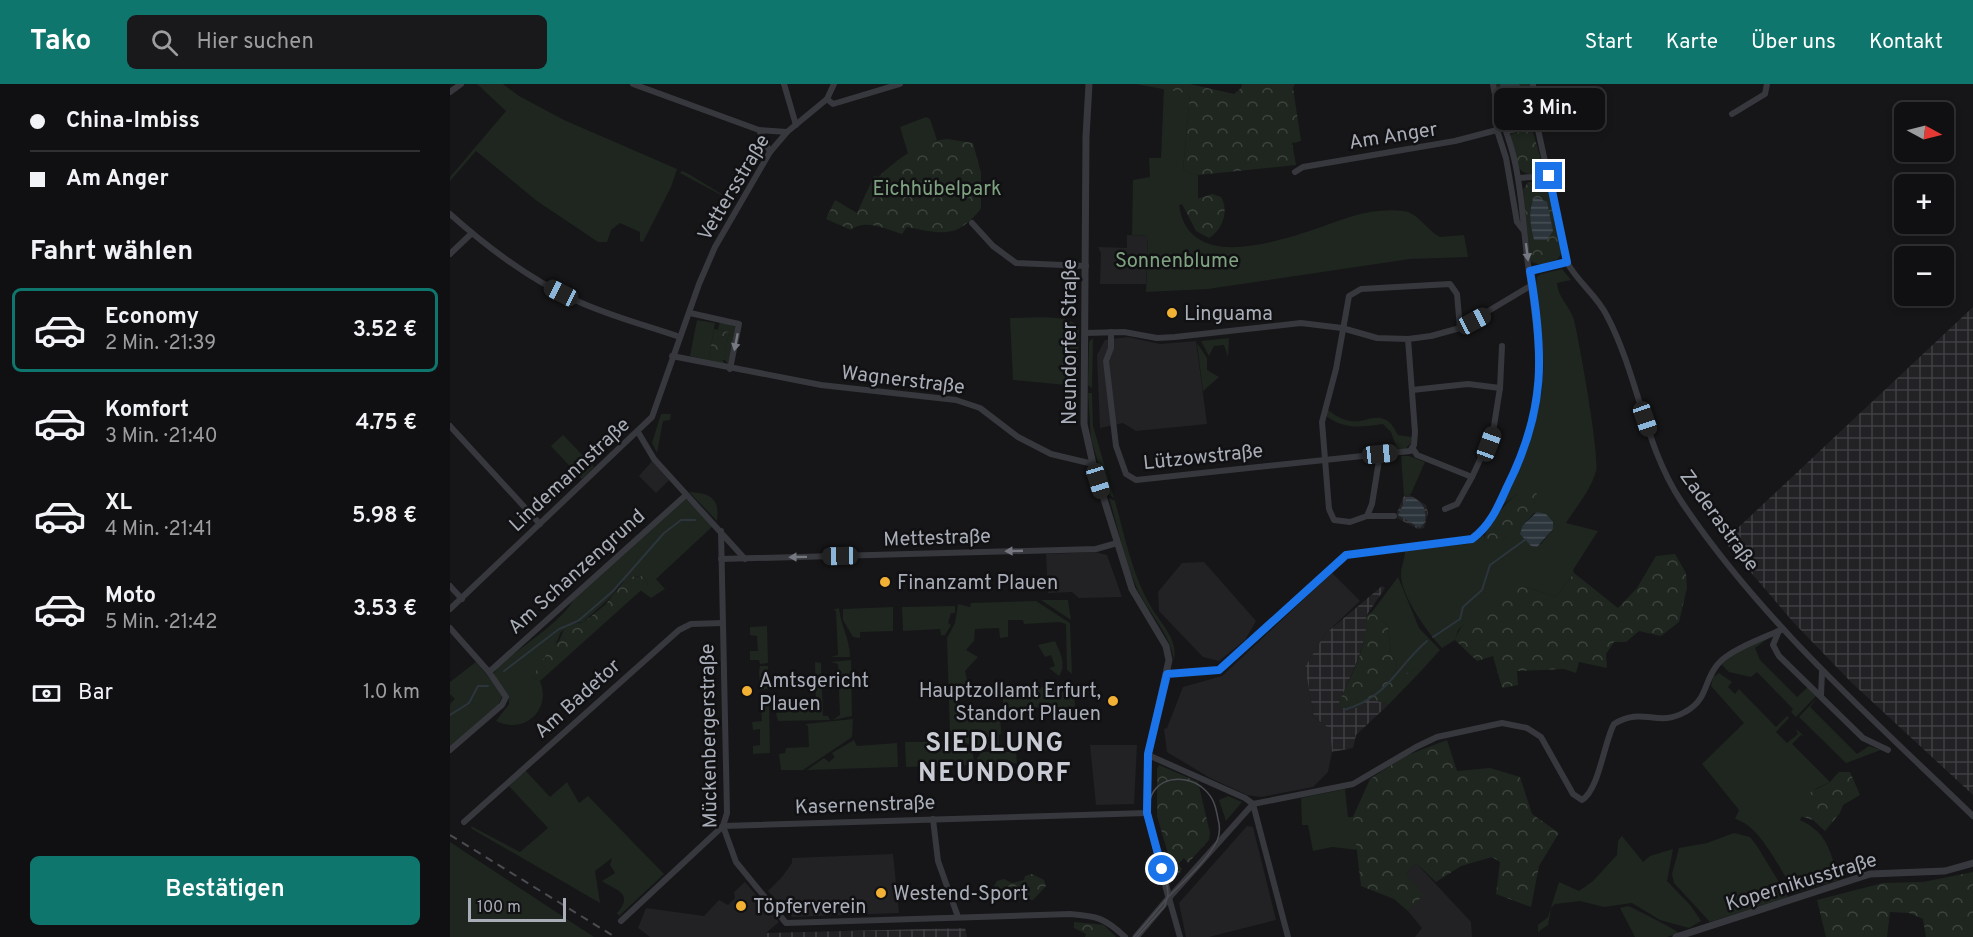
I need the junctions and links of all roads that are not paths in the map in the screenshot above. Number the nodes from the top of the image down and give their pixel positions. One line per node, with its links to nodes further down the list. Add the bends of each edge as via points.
1 (461, 84): 11 (street)
2 (633, 84): 10 (street)
3 (784, 84): 15 (street)
4 (834, 84): 12 (street)
5 (900, 84): 12 (street, via 833,104)
6 (1089, 84): 31 (street, Neundorfer Straße)
7 (1493, 84): 13 (street)
8 (1533, 84): 16 (street)
9 (1767, 84): 14 (street, via 1765,94)
10 (641, 86): 17 (street)
11 (450, 92)
12 (826, 99): 15 (street, Vettersstraße)
13 (1498, 112): 18 (street); 19 (street)
14 (1732, 114)
15 (796, 125): 20 (street, Vettersstraße)
16 (1537, 125): 19 (street); 23 (street)
17 (759, 130): 20 (street); 21 (street)
18 (1497, 130): 22 (street, Am Anger, via 1303,167); 27 (street, via 1517,222)
19 (1506, 131): 24 (street)
20 (787, 132): 21 (street, Vettersstraße)
21 (770, 152): 34 (street, Vettersstraße, via 715,247)
22 (1295, 172)
23 (1549, 176): 24 (street); 30 (street)
24 (1518, 178): 27 (street)
25 (450, 214): 28 (street)
26 (972, 222): 31 (street, via 993,246 1016,263)
27 (1524, 231): 32 (street, one-way to 32)
28 (472, 233): 29 (street); 39 (street, via 512,264 576,301)
29 (450, 254)
30 (1567, 262): 32 (street); 67 (street, Zaderastraße, via 1608,316 1673,488)
31 (1086, 266): 38 (street, Neundorfer Straße)
32 (1530, 271): 33 (street)
33 (1532, 285): 36 (street); 70 (street, via 1540,356 1536,409 1519,463 1483,531 1459,542 1346,555 1219,670)
34 (690, 313): 39 (street, Vettersstraße); 43 (street, one-way to 43, via 739,324)
35 (1342, 328): 36 (street, via 1346,303 1353,292 1440,283 1454,288); 37 (street, via 1301,323 1175,337); 40 (street, via 1377,338); 50 (street, via 1322,422)
36 (1460, 328): 40 (street)
37 (1111, 332): 38 (street); 50 (street, Lützowstraße, via 1106,361 1116,446 1131,478)
38 (1085, 333): 51 (street, Neundorfer Straße, via 1083,424)
39 (680, 337): 42 (street, Lindemannstraße)
40 (1408, 339): 45 (street)
41 (1502, 346): 44 (street)
42 (672, 356): 43 (street, Wagnerstraße); 47 (street, Lindemannstraße, via 658,407)
43 (730, 369): 51 (street, Wagnerstraße, via 821,385 956,400 980,408 1018,437 1051,454)
44 (1500, 388): 45 (street, via 1468,384); 52 (street, via 1493,432)
45 (1412, 390): 48 (street, via 1415,432)
46 (450, 426): 57 (street)
47 (638, 432): 53 (street, via 654,459); 57 (street, Lindemannstraße)
48 (1411, 450): 49 (street, Lützowstraße); 52 (street)
49 (1380, 454): 50 (street, Lützowstraße); 55 (street)
50 (1323, 460): 55 (street, via 1330,516 1339,522)
51 (1092, 464): 59 (street, Neundorfer Straße)
52 (1473, 477): 54 (street, via 1457,504)
53 (686, 495): 58 (street); 68 (street, Am Schanzengrund)
54 (1445, 509)
55 (1367, 516): 56 (street)
56 (1394, 516)
57 (540, 524): 63 (street, Lindemannstraße)
58 (721, 531): 60 (street, Mückenbergerstraße); 61 (street)
59 (1117, 543): 61 (street, Mettestraße, one-way to 61, via 1096,549); 70 (street, Neundorfer Straße, via 1132,589 1166,646)
60 (721, 559): 61 (street, Mettestraße); 65 (street, Mückenbergerstraße)
61 (745, 559)
62 (450, 586): 63 (street)
63 (462, 598): 64 (street, Lindemannstraße)
64 (450, 609)
65 (723, 623): 79 (street, Am Badetor, via 691,624 679,630); 80 (street, Mückenbergerstraße, via 727,813)
66 (450, 628): 68 (street)
67 (1783, 629): 69 (street, Zaderastraße); 71 (street, via 1775,637 1774,651); 75 (street, via 1718,663 1702,698 1683,713 1660,719 1631,716 1614,724 1592,785 1582,800 1573,794 1541,737 1527,728 1502,723 1437,737 1353,784)
68 (489, 672): 72 (street, via 503,690 504,701)
69 (1822, 672): 71 (street); 77 (street, Zaderastraße)
70 (1167, 674): 74 (street, Neundorfer Straße)
71 (1821, 696): 73 (street, via 1868,742)
72 (450, 750)
73 (1888, 750)
74 (1148, 754): 75 (street); 76 (street, Neundorfer Straße)
75 (1253, 804): 82 (street); 88 (street)
76 (1147, 813): 78 (street, Kasernenstraße); 82 (street, Neundorfer Straße)
77 (1973, 816)
78 (933, 819): 80 (street, Kasernenstraße); 83 (street, via 938,861)
79 (464, 822)
80 (723, 826): 83 (street, Mückenbergerstraße, via 736,862 790,925); 84 (street)
81 (1973, 863): 89 (street, Kopernikusstraße, via 1945,871 1870,874)
82 (1169, 898): 86 (street); 87 (street, Neundorfer Straße)
83 (958, 917): 85 (street, via 1096,916)
84 (621, 921)
85 (1125, 937)
86 (1136, 937)
87 (1180, 937)
88 (1288, 937)
89 (1676, 937)

